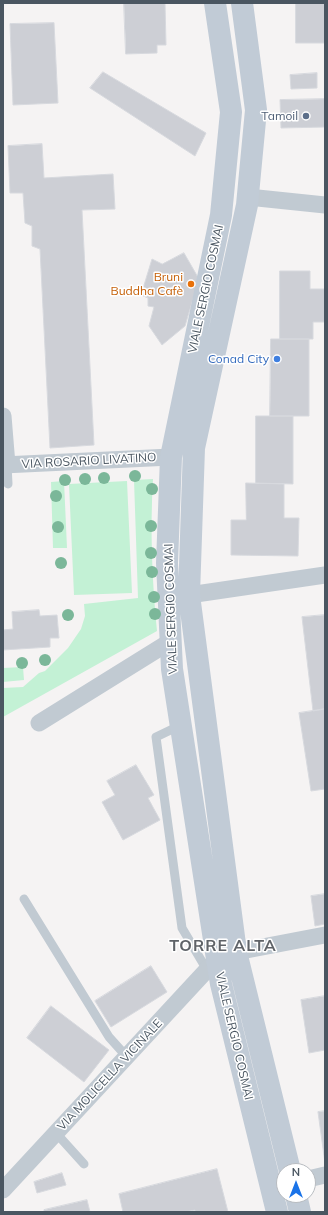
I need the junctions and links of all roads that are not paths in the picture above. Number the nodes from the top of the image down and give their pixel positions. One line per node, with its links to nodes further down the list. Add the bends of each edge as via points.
1 (215, 3): 6 (street, VIALE SERGIO COSMAI, via 231,112 222,208)
2 (242, 3): 3 (street, VIALE SERGIO COSMAI, via 256,110)
3 (248, 198): 4 (street); 10 (street, VIALE SERGIO COSMAI, via 194,448)
4 (325, 205)
5 (3, 416): 7 (street, VIA ROSARIO LIVATINO)
6 (172, 457): 7 (street, VIA ROSARIO LIVATINO); 11 (street, VIALE SERGIO COSMAI, via 167,563)
7 (5, 465): 8 (lane)
8 (8, 484)
9 (325, 575): 10 (street)
10 (188, 594): 16 (street, VIALE SERGIO COSMAI)
11 (171, 641): 12 (street); 13 (street, VIALE SERGIO COSMAI, via 172,669)
12 (39, 723)
13 (181, 725): 16 (street, VIALE SERGIO COSMAI); 16 (lane, via 156,737 182,928)
14 (24, 899): 17 (lane, via 109,1037)
15 (325, 935): 16 (street)
16 (220, 960): 17 (street, VIA MOLICELLA VICINALE); 19 (street, VIALE SERGIO COSMAI); 21 (street, VIALE SERGIO COSMAI, via 221,984)
17 (127, 1056): 18 (street, VIA MOLICELLA VICINALE)
18 (56, 1133): 20 (lane); 22 (street, VIA MOLICELLA VICINALE)
19 (287, 1163)
20 (84, 1164)
21 (276, 1181)
22 (3, 1190)

